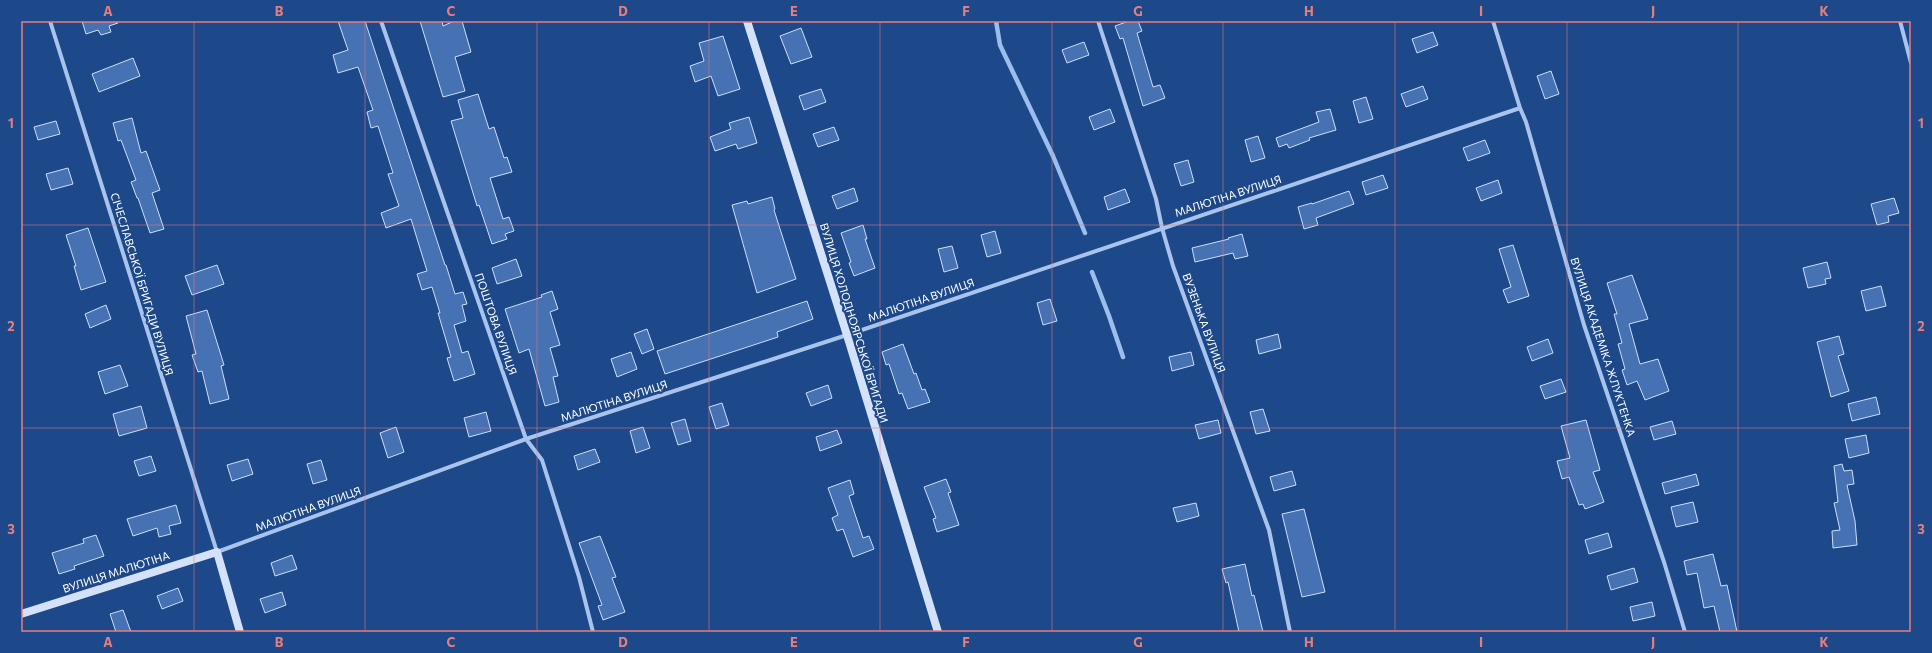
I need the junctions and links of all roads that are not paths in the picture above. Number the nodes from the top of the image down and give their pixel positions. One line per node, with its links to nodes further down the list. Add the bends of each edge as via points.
1 (50, 21): 12 (street, СІЧЕСЛАВСЬКОЇ БРИГАДИ ВУЛИЦЯ)
2 (381, 21): 11 (street, ПОШТОВА ВУЛИЦЯ)
3 (747, 21): 10 (street, ВУЛИЦЯ ХОЛОДНОЯРСЬКОЇ БРИГАДИ)
4 (1098, 21): 9 (street, ВУЗЕНЬКА ВУЛИЦЯ, via 1156,199)
5 (1493, 21): 8 (street, ВУЛИЦЯ АКАДЕМІКА ЖЛУКТЕНКА)
6 (1900, 21): 7 (street)
7 (1911, 63)
8 (1520, 108): 9 (street, МАЛЮТІНА ВУЛИЦЯ); 18 (street, ВУЛИЦЯ АКАДЕМІКА ЖЛУКТЕНКА, via 1584,324)
9 (1162, 228): 10 (street, МАЛЮТІНА ВУЛИЦЯ); 17 (street, ВУЗЕНЬКА ВУЛИЦЯ, via 1173,266 1269,530)
10 (847, 335): 11 (street, МАЛЮТІНА ВУЛИЦЯ); 16 (street, ВУЛИЦЯ ХОЛОДНОЯРСЬКОЇ БРИГАДИ)
11 (526, 439): 12 (street, МАЛЮТІНА ВУЛИЦЯ); 15 (street, ПОШТОВА ВУЛИЦЯ, via 542,460)
12 (217, 552): 13 (street, ВУЛИЦЯ МАЛЮТІНА); 14 (street)
13 (21, 614)
14 (240, 632)
15 (593, 632)
16 (938, 632)
17 (1290, 632)
18 (1685, 632)

